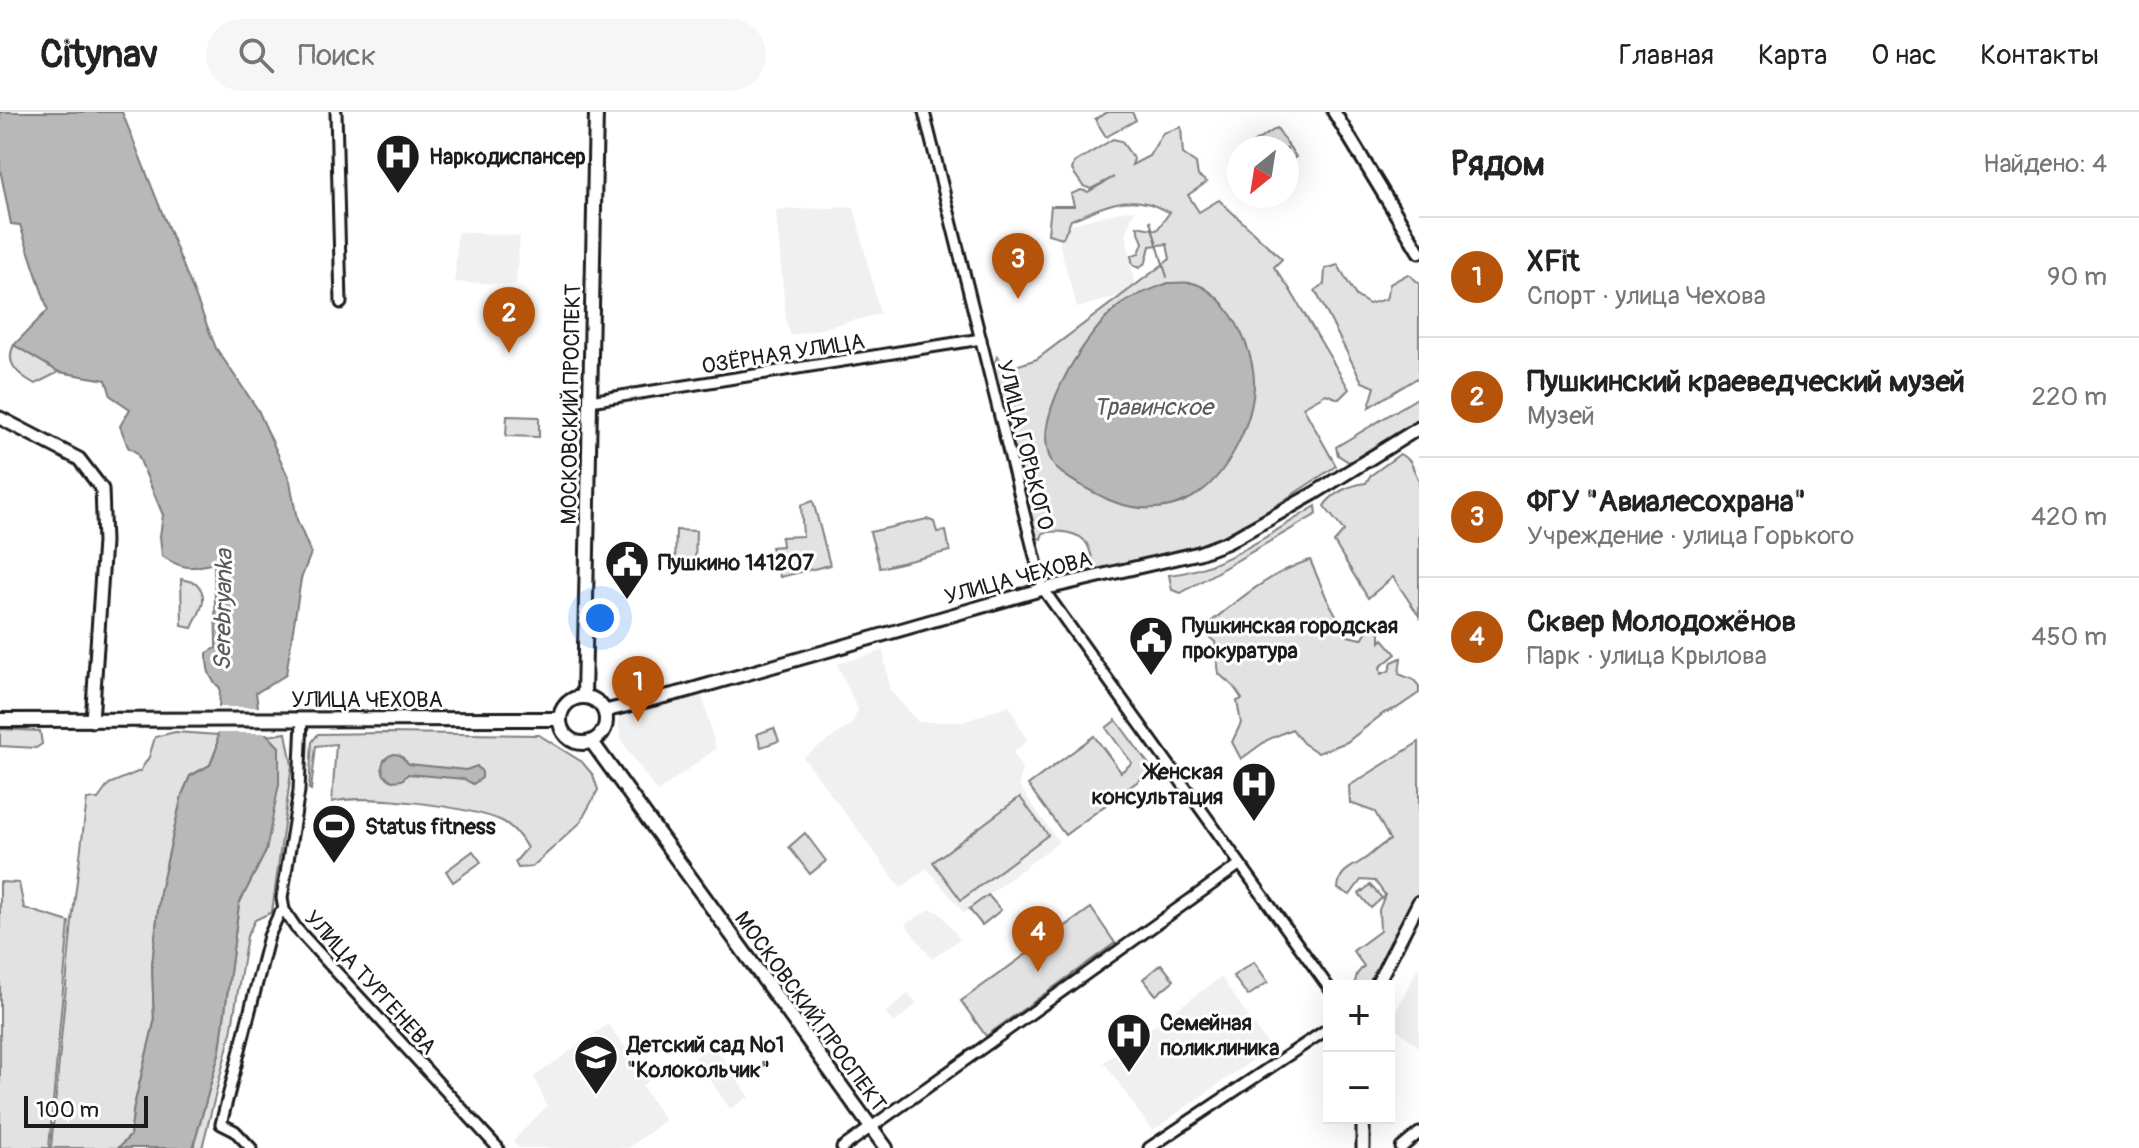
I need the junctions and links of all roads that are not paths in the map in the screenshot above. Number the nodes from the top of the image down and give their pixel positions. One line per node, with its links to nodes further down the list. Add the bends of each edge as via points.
1 (336, 112): 6 (street)
2 (596, 112): 8 (main road, МОСКОВСКИЙ ПРОСПЕКТ)
3 (924, 112): 7 (street, УЛИЦА ГОРЬКОГО)
4 (1334, 112): 5 (street)
5 (1419, 252)
6 (341, 303)
7 (981, 339): 8 (street, ОЗЁРНАЯ УЛИЦА); 11 (street, УЛИЦА ГОРЬКОГО)
8 (590, 401): 12 (main road, МОСКОВСКИЙ ПРОСПЕКТ)
9 (0, 418): 17 (street, via 79,459 102,489 104,542)
10 (1419, 428): 11 (street, УЛИЦА ЧЕХОВА, via 1228,542)
11 (1043, 589): 13 (street, УЛИЦА ЧЕХОВА); 19 (street, УЛИЦА ГОРЬКОГО)
12 (584, 697): 13 (main road); 15 (main road, via 567,703)
13 (605, 711): 18 (main road, via 604,729)
14 (302, 719): 15 (main road, УЛИЦА ЧЕХОВА); 17 (main road, УЛИЦА ЧЕХОВА); 21 (street, УЛИЦА ТУРГЕНЕВА)
15 (560, 719): 18 (main road, via 566,736)
16 (0, 720): 17 (main road, УЛИЦА ЧЕХОВА)
17 (92, 721)
18 (592, 742): 26 (main road, МОСКОВСКИЙ ПРОСПЕКТ)
19 (1239, 865): 22 (street, УЛИЦА ГОРЬКОГО); 26 (street)
20 (1419, 902): 23 (street)
21 (284, 910): 28 (street, via 269,936 221,1124); 29 (street, УЛИЦА ТУРГЕНЕВА)
22 (1323, 980)
23 (1379, 980)
24 (1323, 1032): 32 (street)
25 (1363, 1124): 33 (street)
26 (871, 1128): 30 (street); 31 (main road, МОСКОВСКИЙ ПРОСПЕКТ)
27 (1419, 1133): 34 (street)
28 (251, 1148)
29 (498, 1148)
30 (842, 1148)
31 (886, 1148)
32 (1149, 1148)
33 (1363, 1148)
34 (1401, 1148)

